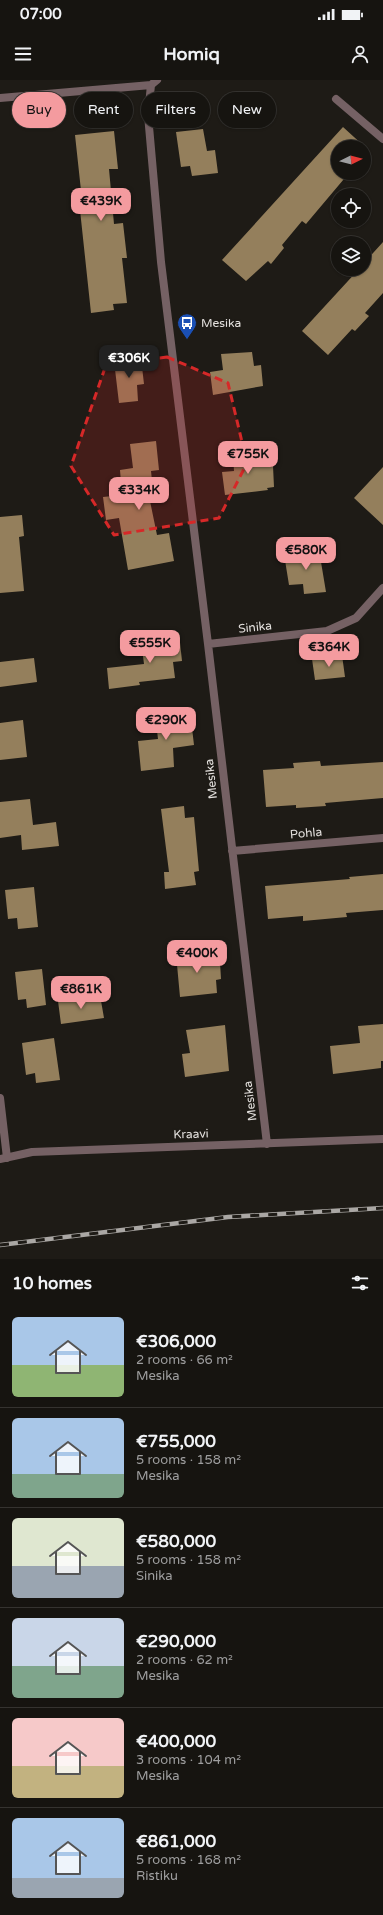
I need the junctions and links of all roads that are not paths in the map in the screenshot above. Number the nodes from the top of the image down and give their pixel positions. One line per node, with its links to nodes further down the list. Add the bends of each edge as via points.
1 (154, 82): 2 (street); 6 (street, Mesika, via 148,115 161,262)
2 (0, 98)
3 (336, 99): 4 (street)
4 (383, 139)
5 (383, 588): 6 (street, Sinika, via 356,618 327,631)
6 (208, 644): 8 (street, Mesika)
7 (383, 838): 8 (street, Pohla)
8 (232, 851): 11 (street, Mesika)
9 (0, 1098): 12 (street)
10 (383, 1139): 11 (street, Kraavi)
11 (267, 1144): 12 (street, Kraavi, via 32,1152)
12 (3, 1159)

